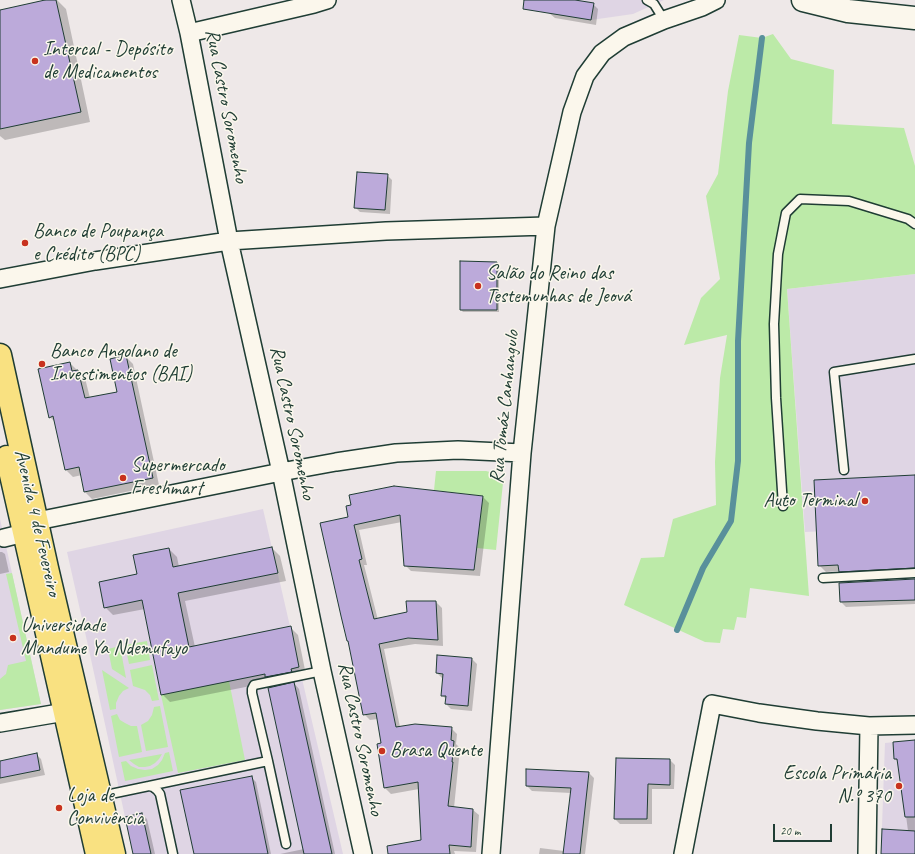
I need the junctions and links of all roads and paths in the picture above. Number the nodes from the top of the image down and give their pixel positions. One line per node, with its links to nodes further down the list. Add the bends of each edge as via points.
1 (181, 0): 8 (street, Rua Castro Soromenho)
2 (327, 0): 8 (street)
3 (647, 0): 7 (lane, via 654,4)
4 (716, 0): 7 (street, Rua Tomáz Canhangulo)
5 (803, 0): 6 (main road, via 848,11)
6 (915, 18)
7 (664, 20): 10 (street, Rua Tomáz Canhangulo, via 624,37 602,53 585,76 572,112)
8 (189, 33): 11 (street, Rua Castro Soromenho)
9 (915, 224): 19 (lane, via 908,219 849,201 800,199 786,213 778,254 774,324)
10 (546, 226): 11 (street, via 386,231); 16 (street, Rua Tomáz Canhangulo)
11 (229, 241): 12 (street); 18 (street, Rua Castro Soromenho)
12 (0, 279)
13 (0, 355): 20 (main road, Avenida 4 de Fevereiro)
14 (915, 359): 17 (lane, via 834,372)
15 (0, 425): 20 (main road, Avenida 4 de Fevereiro)
16 (522, 453): 18 (street, via 458,450 396,453); 36 (street, Rua Tomáz Canhangulo)
17 (844, 470)
18 (281, 472): 20 (street); 23 (street, Rua Castro Soromenho)
19 (783, 506)
20 (13, 534): 24 (main road, Avenida 4 de Fevereiro); 30 (main road, Avenida 4 de Fevereiro)
21 (915, 573): 22 (lane)
22 (823, 578)
23 (322, 671): 28 (lane, via 254,685 252,693); 35 (street, Rua Castro Soromenho)
24 (65, 712): 25 (street); 32 (main road, Avenida 4 de Fevereiro)
25 (0, 723)
26 (915, 725): 27 (street)
27 (869, 726): 37 (street, via 766,714 712,704); 38 (street)
28 (268, 761): 29 (lane); 31 (lane)
29 (149, 786): 30 (lane); 34 (lane, via 160,794)
30 (100, 796): 33 (main road, Avenida 4 de Fevereiro)
31 (286, 844)
32 (97, 854)
33 (114, 854)
34 (173, 854)
35 (363, 854)
36 (491, 854)
37 (683, 854)
38 (867, 854)

